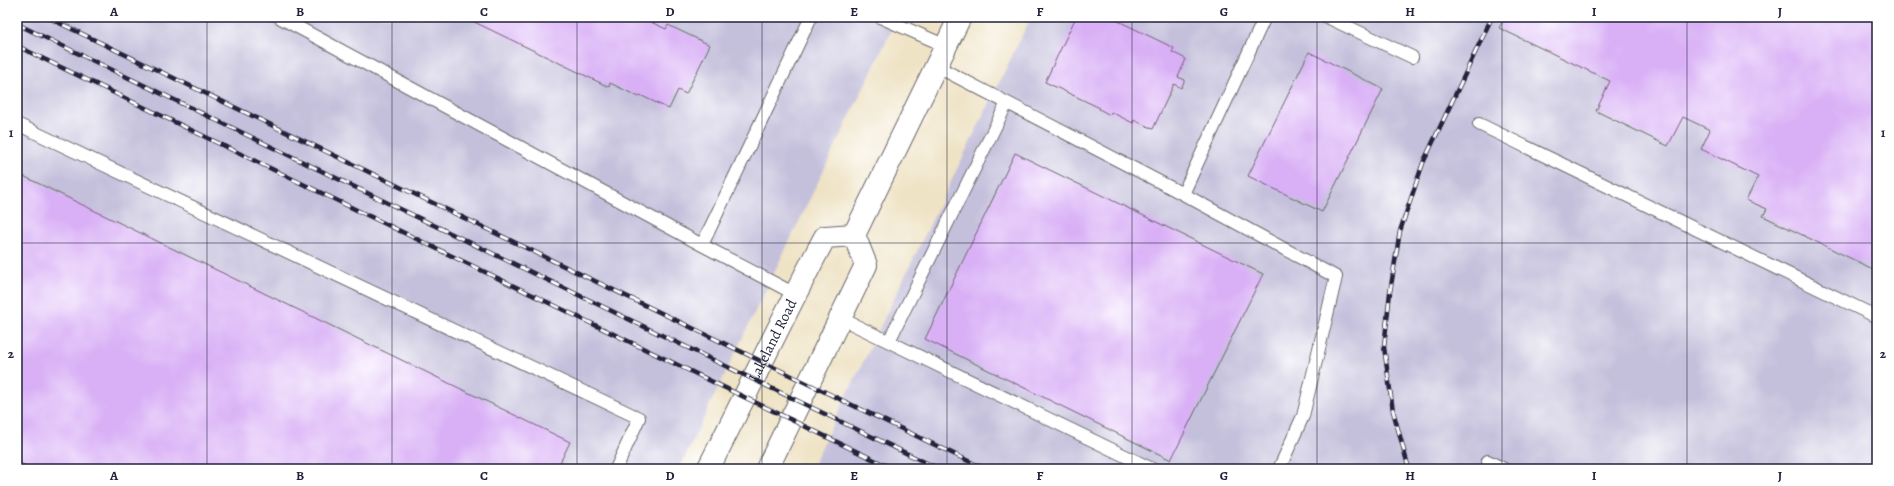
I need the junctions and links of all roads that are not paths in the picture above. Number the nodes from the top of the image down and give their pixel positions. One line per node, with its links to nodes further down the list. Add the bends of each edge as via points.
1 (279, 17): 15 (lane)
2 (811, 17): 15 (lane)
3 (880, 17): 7 (lane)
4 (960, 17): 7 (street)
5 (1265, 17): 13 (lane)
6 (1327, 17): 8 (lane)
7 (946, 46): 9 (street)
8 (1412, 57)
9 (936, 66): 10 (lane); 14 (street)
10 (1007, 103): 13 (lane); 19 (lane)
11 (17, 124): 21 (lane, via 639,418)
12 (1479, 124): 17 (lane)
13 (1183, 194): 25 (lane, via 1336,277 1303,416)
14 (854, 234): 16 (street, Lakeland Road, via 825,237); 18 (street, via 866,265)
15 (702, 245): 16 (lane)
16 (795, 294): 22 (street, Lakeland Road)
17 (1877, 317)
18 (840, 318): 19 (lane); 23 (street)
19 (889, 341): 24 (lane)
20 (1488, 461): 26 (lane)
21 (616, 469)
22 (708, 469)
23 (767, 469)
24 (1152, 469)
25 (1279, 469)
26 (1504, 469)

